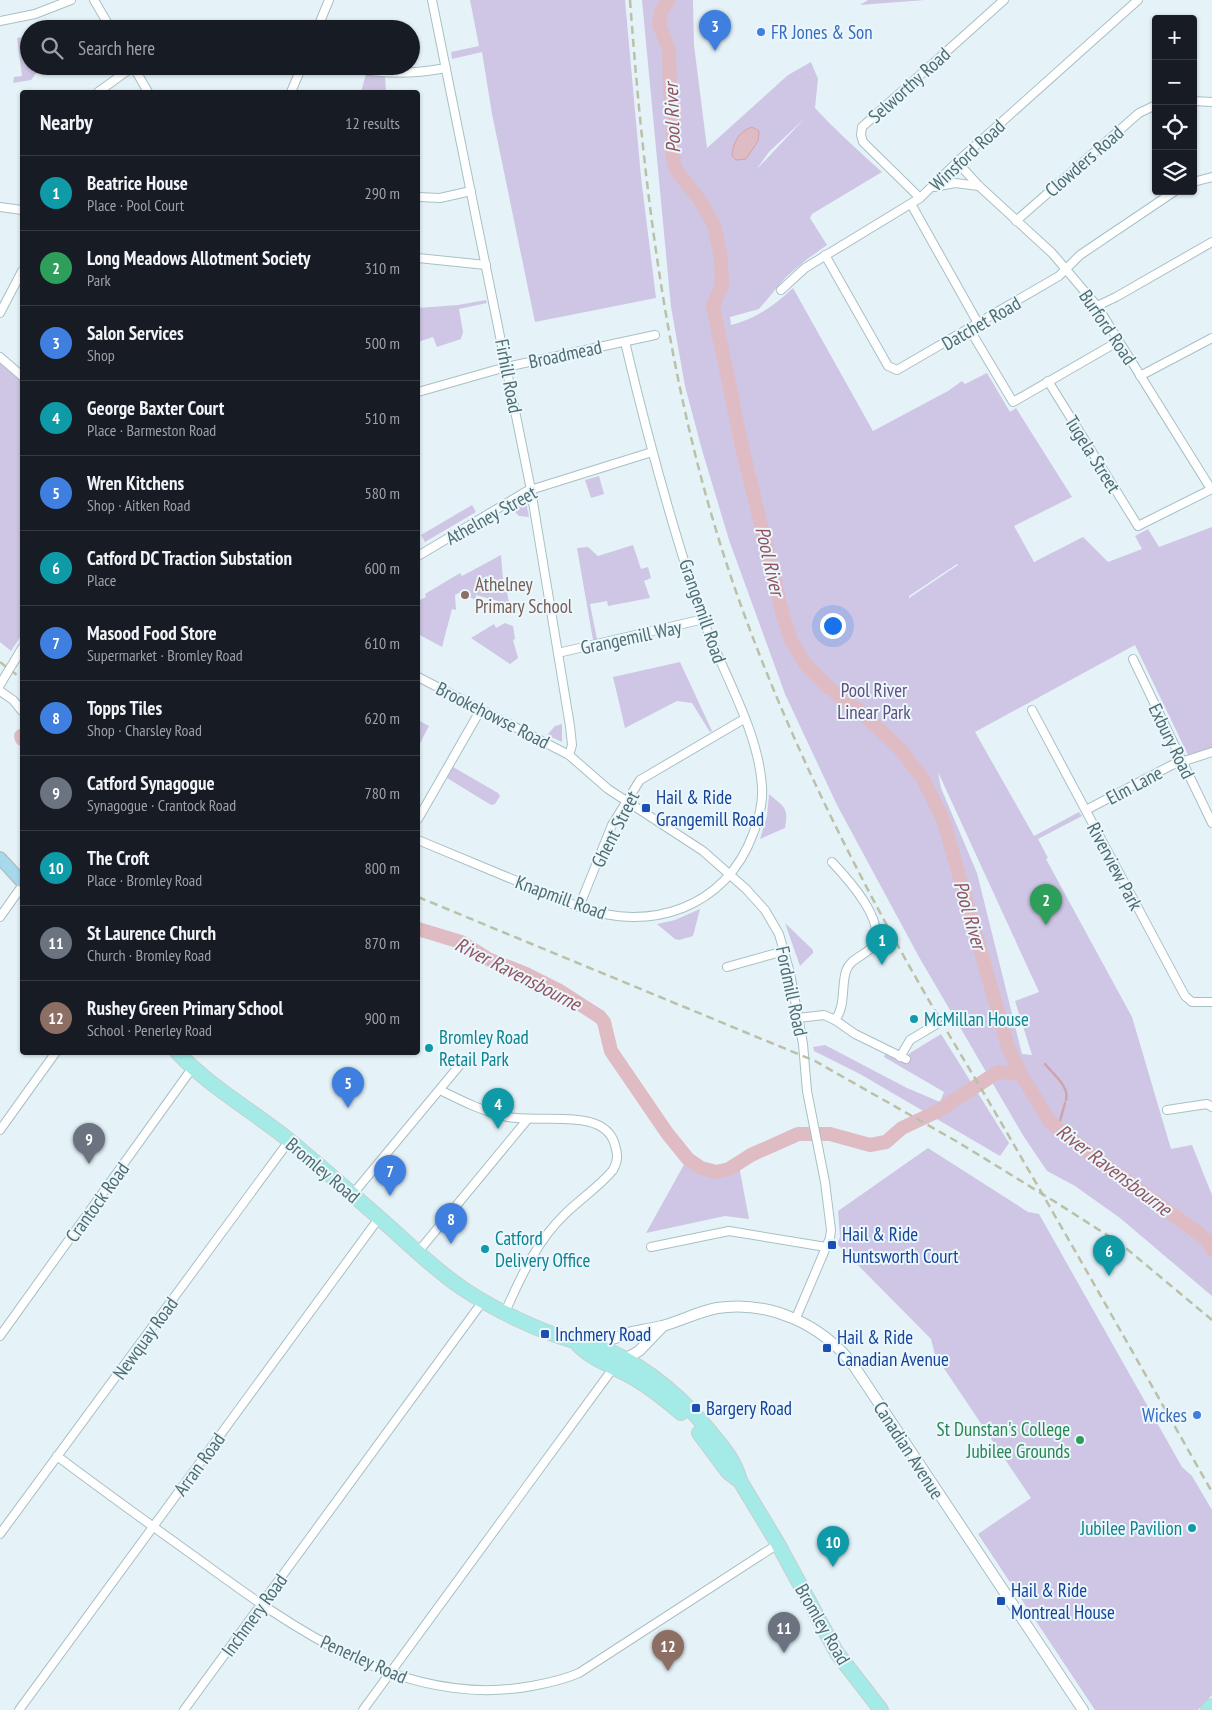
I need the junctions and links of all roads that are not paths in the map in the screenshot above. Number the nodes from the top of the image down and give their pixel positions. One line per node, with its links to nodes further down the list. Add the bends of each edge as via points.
1 (71, 0): 7 (street, via 35,14)
2 (94, 0): 8 (street)
3 (329, 0): 9 (street)
4 (432, 0): 10 (street, Firhill Road)
5 (1004, 0): 29 (street, Selworthy Road, via 862,127 860,135 863,142)
6 (1138, 0): 21 (street, Winsford Road)
7 (0, 20)
8 (106, 20)
9 (321, 20)
10 (446, 68): 11 (street); 26 (street, Firhill Road)
11 (420, 70)
12 (121, 75): 15 (street)
13 (138, 75): 16 (street)
14 (298, 75): 17 (street)
15 (101, 90)
16 (147, 90)
17 (292, 90)
18 (1197, 101): 19 (street)
19 (1212, 102)
20 (1152, 107): 33 (street, Clowders Road, via 1139,113)
21 (957, 162): 24 (street, Burford Road); 25 (street, Winsford Road)
22 (1212, 177): 23 (street)
23 (1197, 181)
24 (979, 186): 25 (street, via 955,182); 33 (street, Burford Road)
25 (933, 187): 29 (street, Winsford Road)
26 (471, 191): 28 (street, via 440,198); 37 (street, Firhill Road)
27 (1169, 195): 38 (street, Datchet Road, via 1080,255)
28 (420, 197)
29 (920, 198): 30 (street, Winsford Road)
30 (911, 204): 35 (street, Winsford Road); 43 (street)
31 (0, 208): 32 (street)
32 (20, 210)
33 (1016, 221): 38 (street, Burford Road)
34 (1212, 242): 41 (street)
35 (825, 255): 40 (street, Winsford Road); 44 (street, Datchet Road, via 892,369 900,369)
36 (420, 258): 37 (street)
37 (486, 265): 50 (street, Firhill Road)
38 (1066, 268): 41 (street, Burford Road); 43 (street, Datchet Road, via 1059,276)
39 (20, 274): 42 (street)
40 (781, 290)
41 (1097, 306): 47 (street, Burford Road)
42 (0, 313)
43 (979, 324): 44 (street, Datchet Road)
44 (970, 330): 53 (street, via 1013,402)
45 (655, 335): 48 (street, Broadmead)
46 (1212, 338): 52 (street)
47 (1118, 340): 52 (street, Burford Road); 53 (street)
48 (624, 342): 50 (street, Broadmead); 55 (street, Grangemill Road)
49 (0, 357): 51 (street)
50 (506, 367): 54 (street, Broadmead); 57 (street, Firhill Road)
51 (20, 374)
52 (1140, 376): 56 (street, Burford Road)
53 (1048, 381): 56 (street, Tugela Street, via 1138,526)
54 (420, 391)
55 (652, 452): 57 (street, Athelney Street); 59 (street, Grangemill Road)
56 (1212, 489)
57 (531, 490): 58 (street, Athelney Street); 61 (street, Firhill Road)
58 (420, 553)
59 (704, 620): 61 (street, Grangemill Way); 69 (street, Grangemill Road)
60 (20, 651): 64 (street, bridge)
61 (558, 653): 71 (street, Firhill Road, via 571,733)
62 (1133, 659): 72 (street, Exbury Road)
63 (420, 677): 67 (street, Brookehowse Road)
64 (0, 685)
65 (0, 691): 66 (street)
66 (20, 709)
67 (481, 709): 71 (street, Brookehowse Road); 75 (street)
68 (1032, 710): 74 (street, Riverview Park)
69 (744, 719): 73 (street, Ghent Street, via 645,776); 80 (street, Grangemill Road, via 758,760 761,803 750,842)
70 (1212, 752): 72 (street, Elm Lane)
71 (569, 754): 73 (street, Fordmill Road)
72 (1183, 762): 74 (street, Elm Lane); 76 (street, Exbury Road)
73 (626, 801): 80 (street, Fordmill Road, via 685,838); 83 (street, Ghent Street, via 608,834)
74 (1086, 810): 87 (street, Riverview Park, via 1185,996 1192,1002)
75 (420, 816)
76 (1212, 823)
77 (420, 841): 83 (street, Knapmill Road)
78 (0, 858): 81 (main road)
79 (832, 862): 89 (street, via 860,894 876,934 870,948 851,962 846,970 841,1010)
80 (730, 875): 83 (street, Knapmill Road, via 701,898 660,916 615,917); 85 (street, Fordmill Road, via 771,918)
81 (20, 880)
82 (20, 889): 84 (street)
83 (579, 907)
84 (0, 917)
85 (784, 951): 86 (street); 88 (street, Fordmill Road)
86 (727, 968)
87 (1212, 1002)
88 (798, 1018): 89 (street, via 824,1015); 104 (street, Fordmill Road, via 807,1091 832,1230)
89 (835, 1020): 90 (street, via 903,1058 910,1040)
90 (935, 1025)
91 (54, 1055): 99 (street)
92 (180, 1055): 94 (highway, Bromley Road)
93 (459, 1066): 95 (street)
94 (193, 1068): 100 (highway, Bromley Road); 111 (street, Crantock Road)
95 (440, 1090): 98 (street, via 484,1110); 101 (street)
96 (1212, 1108): 97 (street, via 1207,1104)
97 (1167, 1110)
98 (527, 1120): 105 (street); 107 (street, via 578,1118 601,1125 614,1140 618,1162 606,1178 564,1215 542,1240 531,1255)
99 (0, 1130)
100 (289, 1141): 101 (highway, Bromley Road); 117 (street, Newquay Road)
101 (352, 1195): 102 (highway, Bromley Road)
102 (379, 1218): 105 (highway, Bromley Road); 119 (street, Arran Road)
103 (651, 1247): 104 (street, via 729,1231)
104 (826, 1247): 108 (street, Fordmill Road)
105 (418, 1252): 106 (highway, Bromley Road, via 453,1282)
106 (483, 1301): 107 (highway, Bromley Road); 122 (street, Inchmery Road)
107 (504, 1312): 112 (highway, Bromley Road)
108 (796, 1318): 109 (street, Canadian Avenue, via 750,1307 726,1308 701,1312); 129 (street, Canadian Avenue, via 835,1344 854,1366)
109 (663, 1326): 110 (street, Canadian Avenue); 113 (street, Canadian Avenue)
110 (638, 1331): 113 (street); 114 (street, Canadian Avenue, via 621,1334 608,1341 596,1339)
111 (0, 1336)
112 (575, 1341): 114 (highway, Bromley Road); 116 (highway, Bromley Road, via 582,1351)
113 (646, 1342): 115 (street, Canadian Avenue)
114 (591, 1343): 116 (highway, Bromley Road)
115 (638, 1358): 116 (highway, Bromley Road); 118 (highway, Bromley Road, via 698,1416 737,1467)
116 (618, 1363): 118 (highway, Bromley Road, via 682,1413 728,1472); 123 (street)
117 (57, 1456): 119 (street, Penerley Road); 120 (street, Newquay Road)
118 (740, 1482): 121 (highway, Bromley Road)
119 (153, 1527): 122 (street, Penerley Road); 125 (street, Arran Road)
120 (0, 1534)
121 (778, 1544): 123 (street, Penerley Road, via 566,1679 518,1689 480,1692 439,1687); 128 (highway, Bromley Road, via 837,1653)
122 (261, 1605): 123 (street, Penerley Road, via 296,1628); 126 (street, Inchmery Road)
123 (390, 1674): 127 (street)
124 (1212, 1706): 130 (highway)
125 (19, 1710)
126 (184, 1710)
127 (364, 1710)
128 (881, 1710)
129 (1083, 1710)
130 (1208, 1710)

